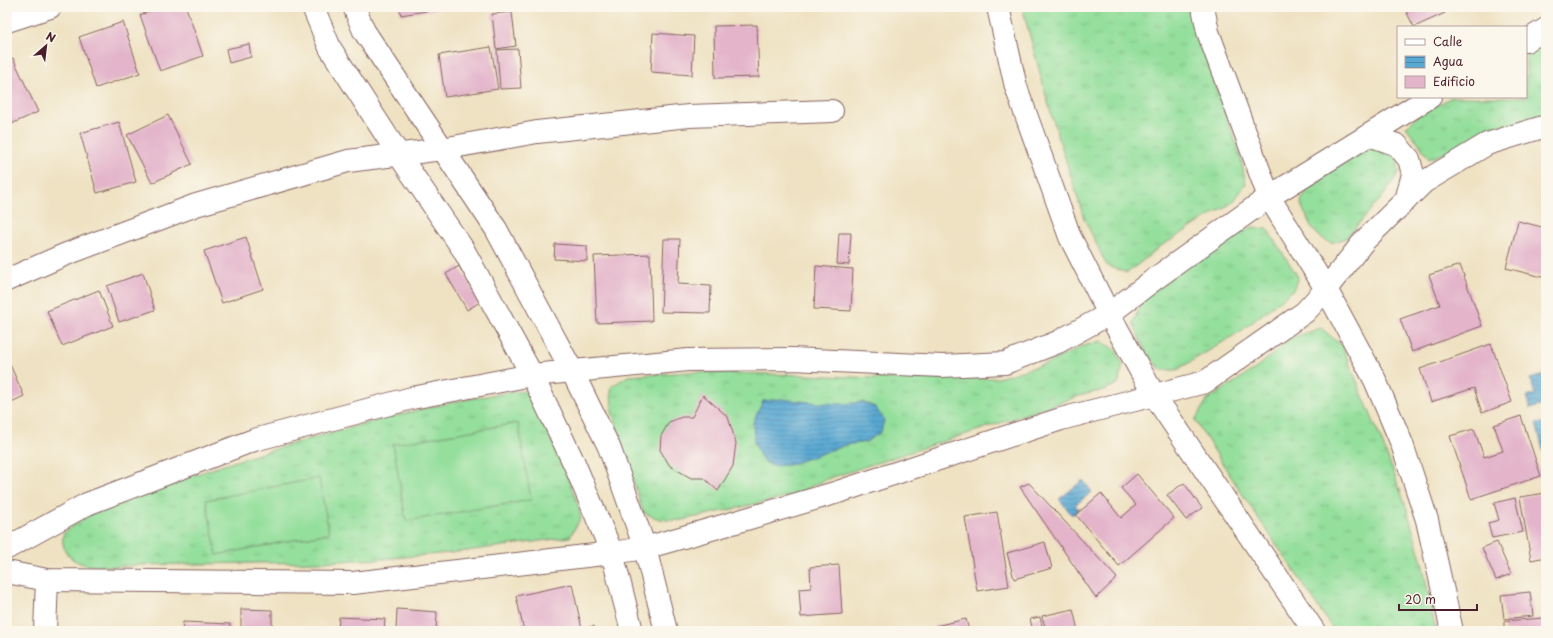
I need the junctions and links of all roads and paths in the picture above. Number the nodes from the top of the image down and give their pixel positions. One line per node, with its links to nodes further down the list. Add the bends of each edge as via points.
1 (50, 7): 6 (street)
2 (313, 7): 14 (street, via 330,48)
3 (354, 7): 13 (street, via 364,31)
4 (998, 7): 19 (street, via 1016,86 1070,237)
5 (1203, 7): 15 (street, via 1208,32)
6 (7, 21)
7 (1546, 29): 8 (street)
8 (1527, 40)
9 (1428, 98): 12 (street)
10 (832, 111): 13 (street, via 689,116 537,132)
11 (1546, 126): 16 (street, via 1487,144 1424,182)
12 (1369, 135): 15 (street); 16 (street, via 1397,144 1409,159 1413,174)
13 (442, 149): 14 (street); 20 (street, via 496,229)
14 (399, 155): 17 (street, via 348,161 196,205 64,255); 21 (street, via 463,249)
15 (1269, 197): 18 (street); 19 (street)
16 (1406, 200): 18 (street, via 1364,241)
17 (7, 280)
18 (1326, 289): 22 (street, via 1305,312 1205,382); 32 (street, via 1375,380 1402,444 1427,520)
19 (1109, 314): 20 (street, via 1058,342 1005,363 942,366 792,359 688,360); 22 (street)
20 (572, 370): 21 (street); 24 (street, via 609,447)
21 (532, 375): 23 (street, via 412,398 254,440 86,504); 25 (street, via 574,463)
22 (1154, 395): 24 (street, via 1062,419 838,492); 31 (street)
23 (7, 548)
24 (645, 548): 25 (street); 30 (street)
25 (612, 553): 27 (street, via 353,583); 29 (street)
26 (7, 572): 27 (street)
27 (47, 580): 28 (street)
28 (45, 631)
29 (632, 631)
30 (666, 631)
31 (1314, 631)
32 (1452, 631)

